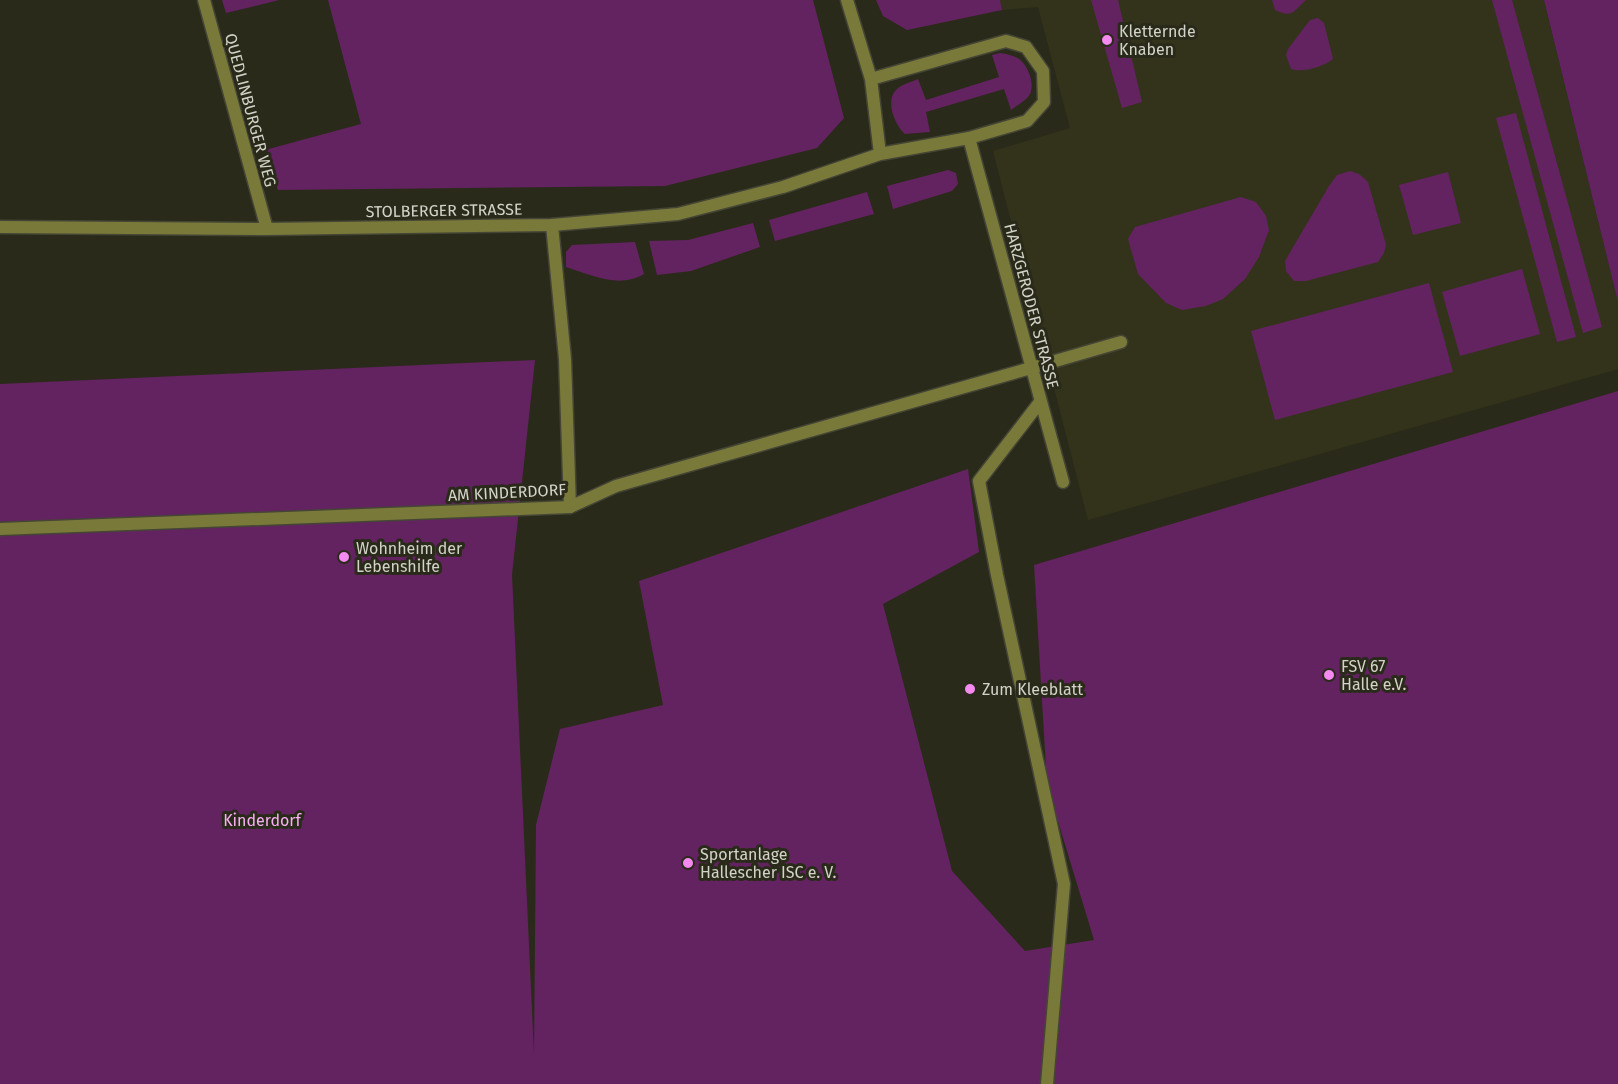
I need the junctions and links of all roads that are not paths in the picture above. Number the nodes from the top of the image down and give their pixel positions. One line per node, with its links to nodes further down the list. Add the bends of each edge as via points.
1 (204, 0): 8 (street, QUEDLINBURGER WEG)
2 (847, 0): 3 (street)
3 (871, 79): 4 (street, via 1006,41 1026,47 1043,70 1044,102 1027,121); 5 (street)
4 (969, 138): 5 (street); 10 (street, HARZGERODER STRASSE)
5 (880, 154): 6 (street, STOLBERGER STRASSE, via 783,187 678,214)
6 (552, 225): 8 (street, STOLBERGER STRASSE); 13 (street, via 565,359)
7 (0, 227): 8 (street, STOLBERGER STRASSE)
8 (267, 229)
9 (1121, 342): 10 (street, AM KINDERDORF)
10 (1031, 368): 11 (street, HARZGERODER STRASSE); 13 (street, AM KINDERDORF, via 616,486)
11 (1040, 402): 12 (street, HARZGERODER STRASSE); 15 (street, via 979,481 1064,884)
12 (1063, 482)
13 (570, 507): 14 (street, AM KINDERDORF)
14 (0, 529)
15 (1047, 1084)

